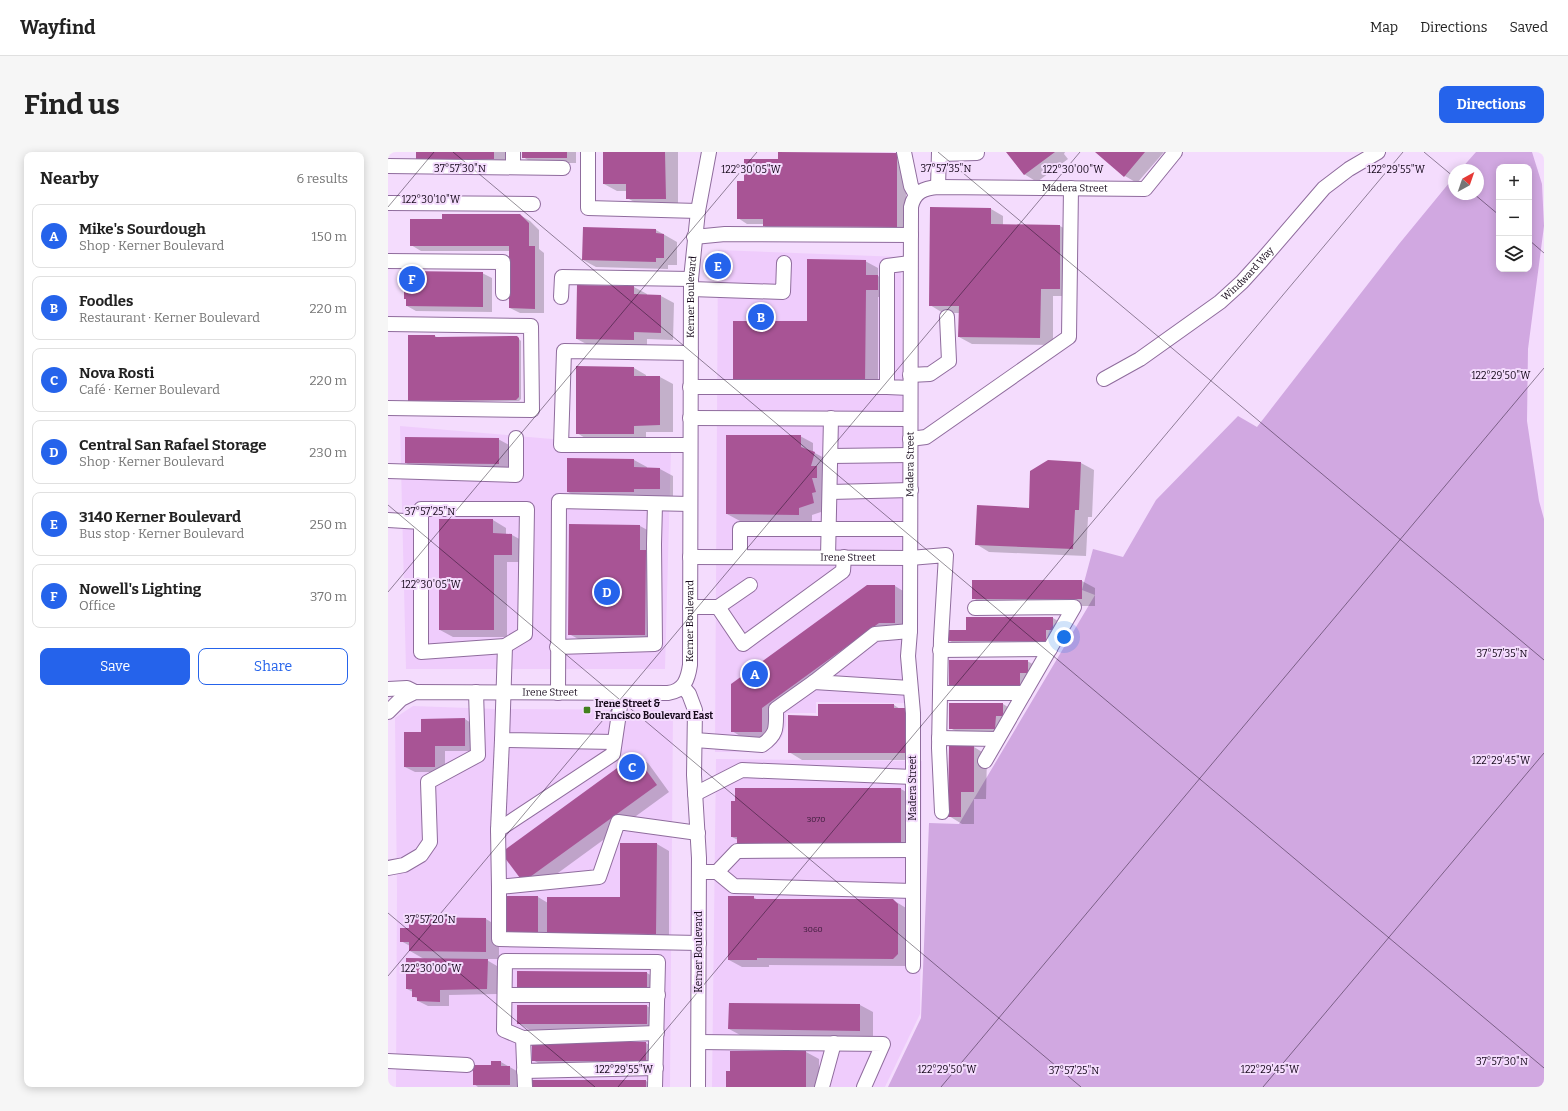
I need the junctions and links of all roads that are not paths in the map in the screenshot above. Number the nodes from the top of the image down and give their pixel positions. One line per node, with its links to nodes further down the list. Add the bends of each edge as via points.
1 (513, 152): 10 (street)
2 (588, 152): 17 (street, via 588,208)
3 (709, 152): 17 (street, Kerner Boulevard)
4 (904, 152): 14 (street, via 911,186)
5 (976, 152): 8 (street, via 977,154)
6 (1175, 152): 13 (street, Madera Street, via 1145,189)
7 (1378, 152): 31 (street, Windward Way, via 1324,188 1242,282 1220,302 1140,359)
8 (939, 153): 12 (street)
9 (388, 166): 10 (street)
10 (513, 168): 11 (street)
11 (563, 168)
12 (938, 187): 13 (street, Madera Street); 14 (street, Madera Street, via 926,188)
13 (1071, 188): 40 (street, via 1069,337 926,437)
14 (916, 195): 18 (street, Madera Street, via 910,207)
15 (388, 203): 16 (street)
16 (533, 204)
17 (698, 211): 19 (street, Kerner Boulevard)
18 (911, 235): 19 (street, via 725,234); 22 (street, Madera Street)
19 (694, 237): 23 (street, Kerner Boulevard)
20 (388, 262): 24 (street, via 503,262)
21 (784, 263): 23 (street, via 783,292)
22 (910, 263): 26 (street, via 887,266); 27 (street, Madera Street)
23 (691, 284): 25 (street, via 562,277); 30 (street, Kerner Boulevard)
24 (503, 293)
25 (561, 297)
26 (887, 310): 27 (street); 34 (street)
27 (910, 311): 32 (street, Madera Street)
28 (947, 317): 32 (street, via 949,361 930,374)
29 (388, 324): 35 (street, via 531,326 532,410)
30 (691, 353): 33 (street, Kerner Boulevard); 41 (street, via 564,351 561,445)
31 (1104, 379)
32 (910, 381): 34 (street); 38 (street, Madera Street)
33 (690, 387): 34 (street); 36 (street, Kerner Boulevard)
34 (887, 388)
35 (388, 408)
36 (690, 418): 37 (street); 41 (street, Kerner Boulevard)
37 (831, 418): 38 (street); 43 (street)
38 (910, 419): 40 (street, Madera Street)
39 (516, 438): 44 (street, via 516,475)
40 (910, 439): 42 (street, Madera Street)
41 (690, 445): 48 (street, Kerner Boulevard)
42 (910, 455): 43 (street); 45 (street, Madera Street)
43 (831, 456): 46 (street)
44 (388, 471)
45 (911, 490): 46 (street); 52 (street, Madera Street)
46 (830, 492): 51 (street)
47 (655, 504): 48 (street); 64 (street, via 655,644); 64 (street, via 559,501)
48 (690, 504): 53 (street, Kerner Boulevard)
49 (388, 520): 50 (street)
50 (421, 522): 63 (street, via 421,652); 63 (street, via 421,509 527,509 524,634)
51 (829, 529): 52 (street); 54 (street, via 740,529); 55 (street)
52 (910, 530): 57 (street, Madera Street)
53 (690, 557): 54 (street, Irene Street); 59 (street, Kerner Boulevard)
54 (740, 557): 55 (street, Irene Street)
55 (828, 557): 56 (street, Irene Street)
56 (844, 557): 57 (street, Irene Street); 60 (street, via 843,571 743,644)
57 (910, 558): 62 (street, Madera Street); 66 (street, Irene Street, via 946,555)
58 (750, 585): 60 (street)
59 (690, 607): 60 (street); 68 (street, Kerner Boulevard, via 690,665)
60 (718, 607)
61 (975, 608): 65 (street, via 1074,607)
62 (910, 631): 67 (street, via 875,634); 70 (street, Madera Street)
63 (505, 646): 73 (street)
64 (557, 647): 74 (street)
65 (1050, 649): 66 (street); 77 (street)
66 (940, 650): 76 (street)
67 (814, 682): 70 (street); 82 (street, via 776,709 775,731 771,739 762,745)
68 (683, 687): 75 (street, Irene Street, via 668,693); 82 (street, Kerner Boulevard, via 693,701)
69 (388, 688): 71 (street, Irene Street, via 407,688)
70 (910, 688): 85 (street, Madera Street, via 913,713)
71 (415, 692): 72 (street, Irene Street); 78 (street, Irene Street, via 401,699)
72 (476, 692): 73 (street, Irene Street); 91 (street, via 478,755 428,782 430,842 421,855 404,865)
73 (505, 692): 74 (street, Irene Street); 81 (street)
74 (558, 693): 75 (street, Irene Street)
75 (622, 693): 83 (street)
76 (940, 693): 77 (street); 79 (street)
77 (1024, 693): 80 (street)
78 (390, 710)
79 (939, 738): 80 (street); 87 (street)
80 (997, 739): 84 (street)
81 (502, 740): 83 (street); 88 (street)
82 (695, 740): 86 (street, Kerner Boulevard)
83 (614, 742): 88 (street, via 612,754)
84 (984, 761)
85 (913, 777): 86 (street, via 742,770); 90 (street, Madera Street)
86 (695, 794): 89 (street, Kerner Boulevard)
87 (942, 812)
88 (498, 830): 94 (street)
89 (698, 833): 92 (street, Kerner Boulevard); 94 (street, via 618,822 599,877)
90 (913, 850): 93 (street, via 737,851); 95 (street, Madera Street)
91 (388, 868)
92 (699, 872): 93 (street); 96 (street, Kerner Boulevard)
93 (717, 872): 95 (street, via 734,886)
94 (499, 887): 96 (street, via 499,939)
95 (913, 891): 97 (street, Madera Street)
96 (699, 943): 102 (street, Kerner Boulevard)
97 (912, 966)
98 (505, 995): 99 (street); 99 (street, via 505,961 658,962); 101 (street, via 504,1030)
99 (658, 995): 100 (street)
100 (656, 1033): 101 (street); 106 (street)
101 (522, 1038): 107 (street)
102 (699, 1042): 103 (street); 110 (street, Kerner Boulevard)
103 (834, 1044): 111 (street); 112 (street, via 883,1044)
104 (388, 1061): 105 (street)
105 (467, 1065)
106 (656, 1068): 107 (street); 109 (street)
107 (524, 1071): 108 (street)
108 (525, 1087)
109 (655, 1087)
110 (698, 1087)
111 (822, 1087)
112 (864, 1087)

